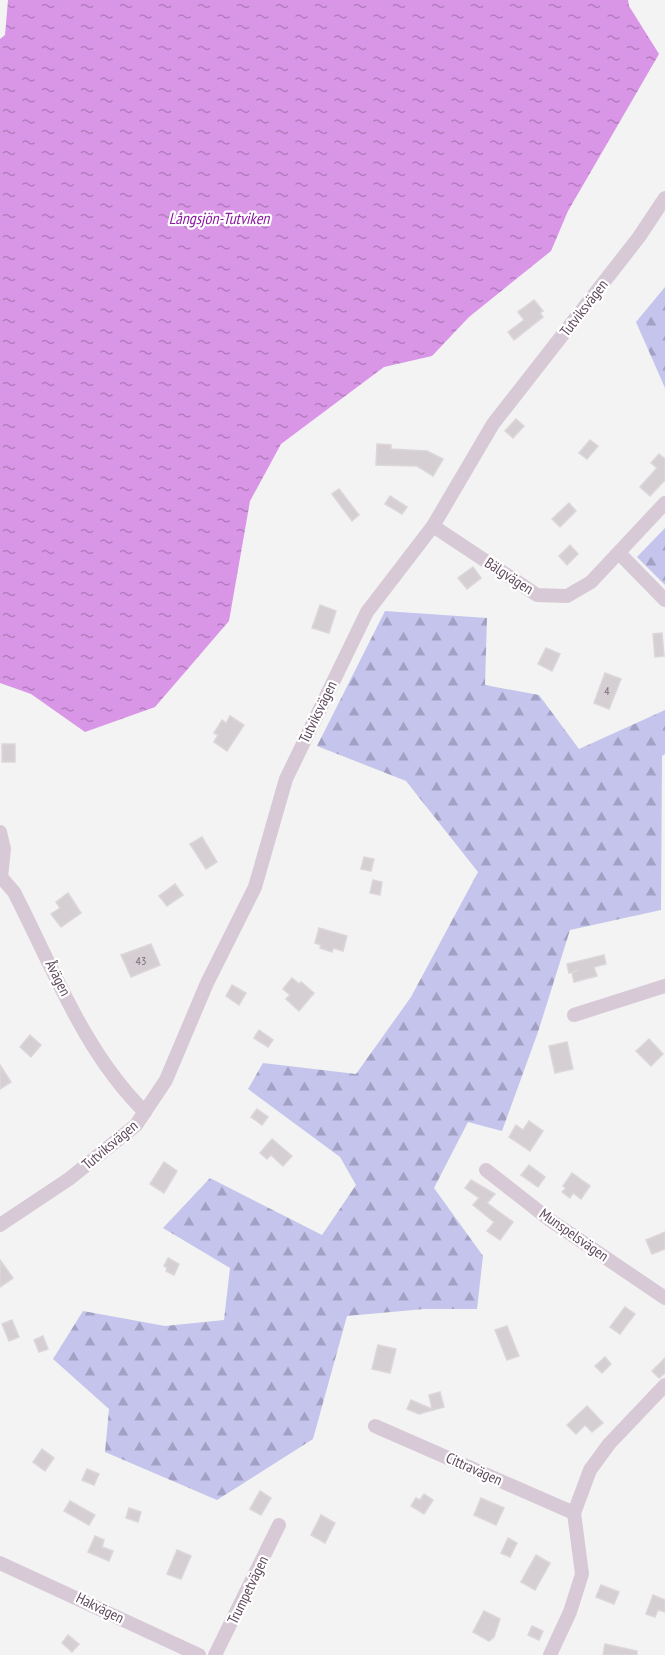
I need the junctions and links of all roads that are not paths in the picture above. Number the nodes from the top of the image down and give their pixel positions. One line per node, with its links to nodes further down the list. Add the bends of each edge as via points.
1 (665, 198): 3 (street, Tutviksvägen, via 493,424)
2 (665, 503): 4 (street, Bälgvägen)
3 (433, 526): 4 (street, Bälgvägen, via 537,595 567,596 591,582); 10 (street, Tutviksvägen, via 367,612 286,779 255,887 207,982 166,1080)
4 (620, 554): 5 (street)
5 (665, 600)
6 (0, 831): 7 (street, Åvägen, via 4,849)
7 (1, 877): 10 (street, Åvägen, via 14,892 99,1059)
8 (665, 986): 9 (street)
9 (574, 1015)
10 (145, 1112): 12 (street, Tutviksvägen, via 136,1125 69,1179)
11 (486, 1170): 13 (street, Munspelsvägen, via 550,1220)
12 (0, 1226)
13 (665, 1298)
14 (665, 1385): 16 (street, via 590,1470)
15 (375, 1426): 16 (street, Cittravägen)
16 (574, 1513): 21 (street, via 582,1574)
17 (279, 1525): 20 (street, Trumpetvägen)
18 (0, 1563): 19 (street, Hakvägen)
19 (199, 1655)
20 (215, 1655)
21 (550, 1655)

